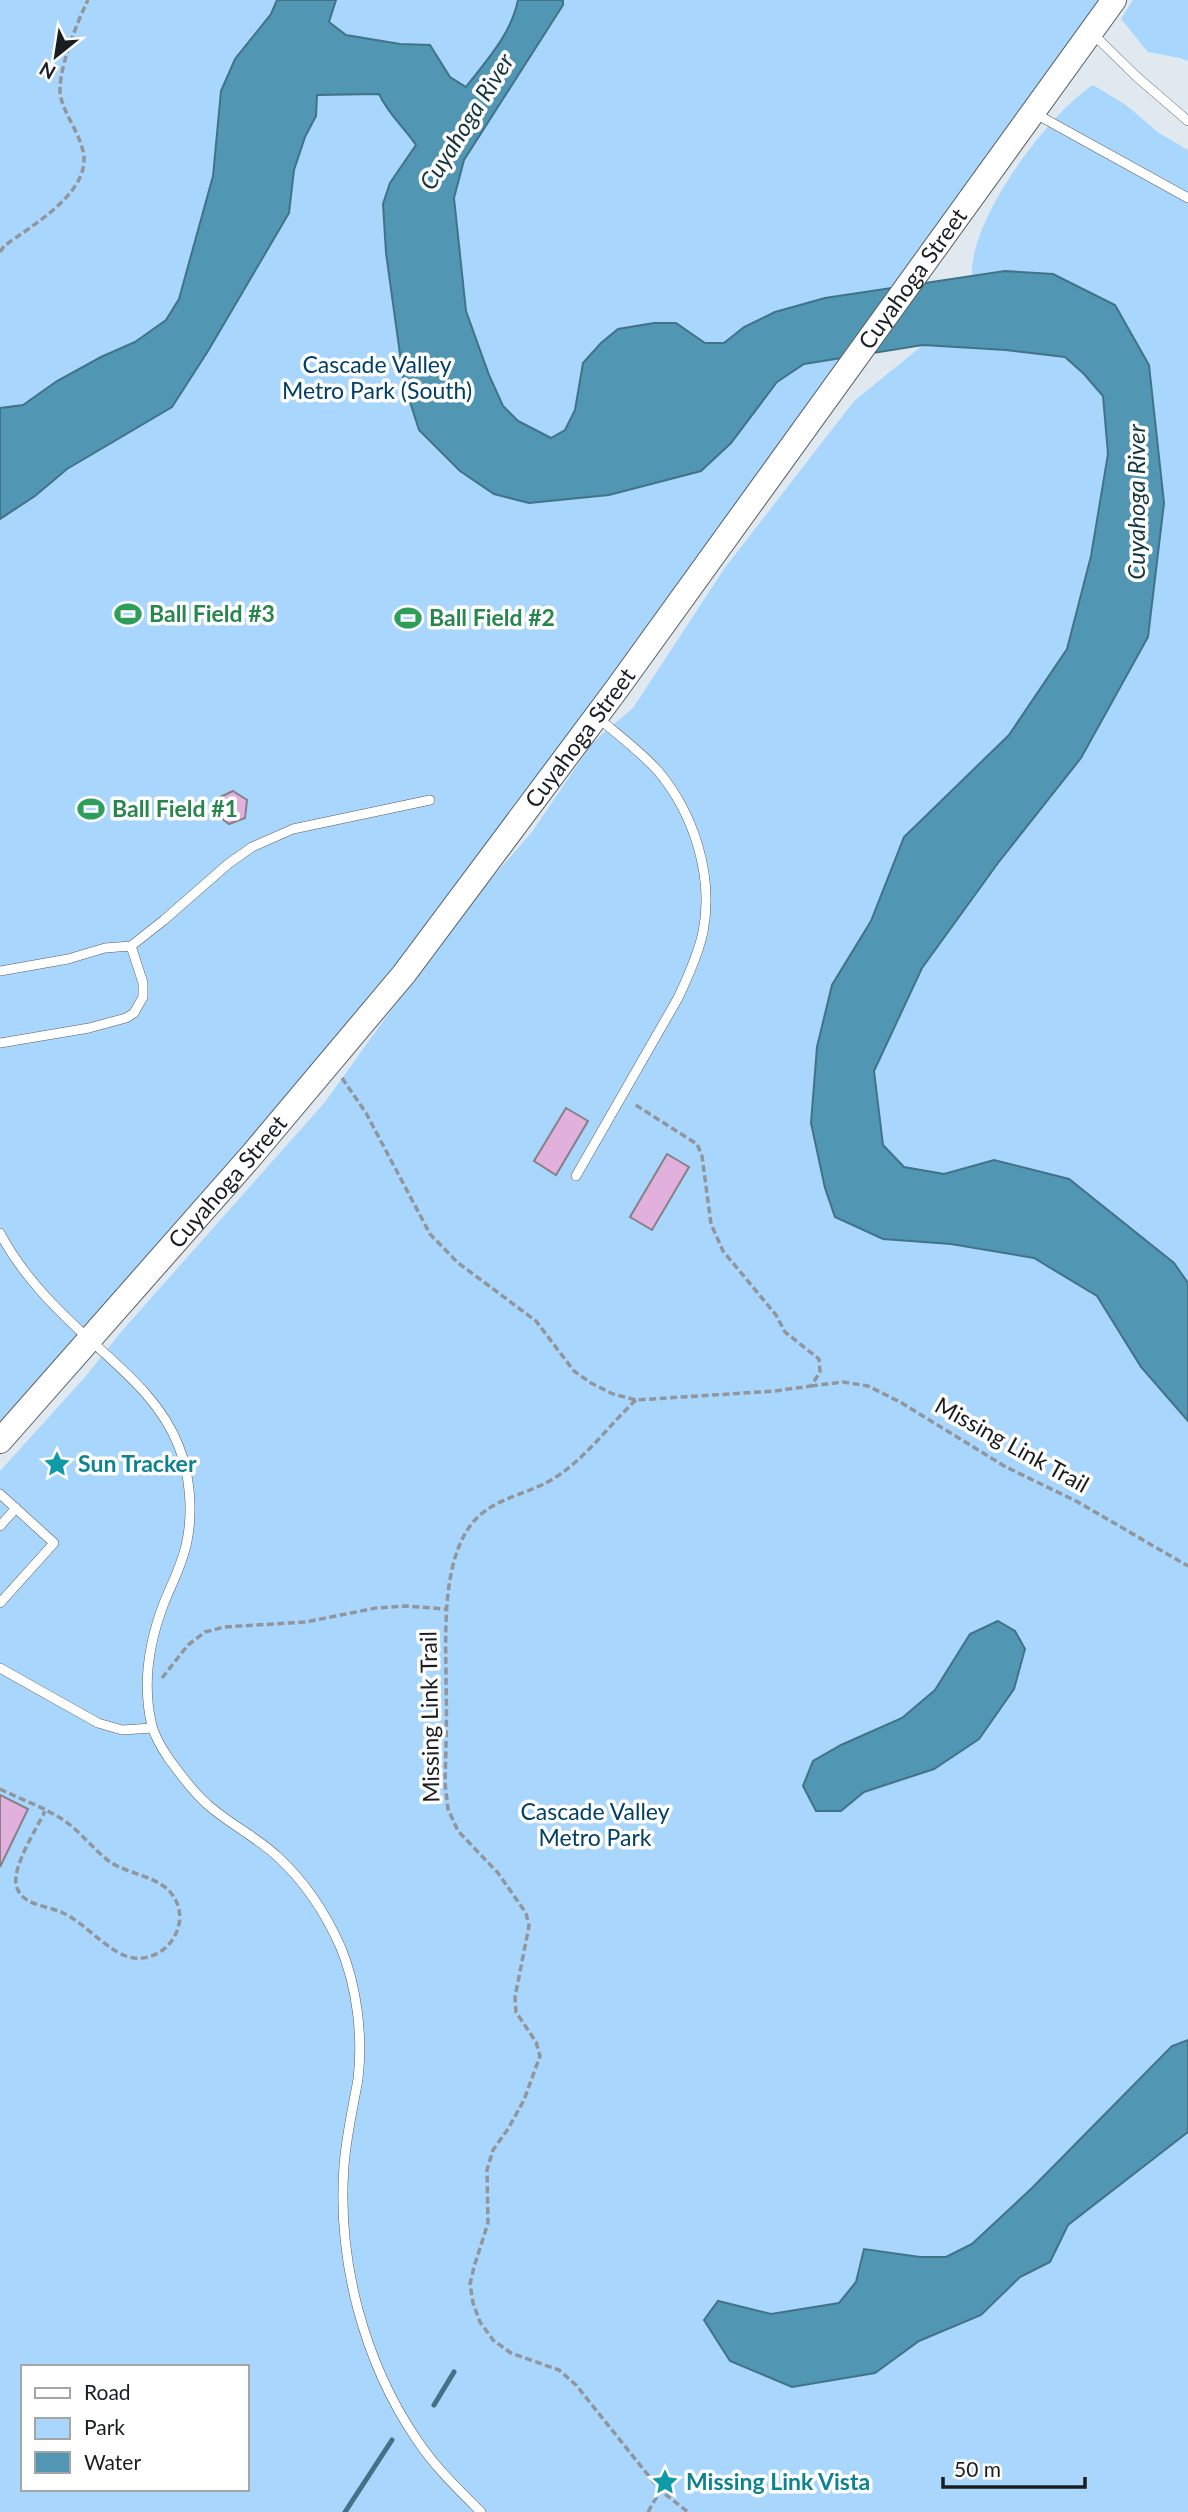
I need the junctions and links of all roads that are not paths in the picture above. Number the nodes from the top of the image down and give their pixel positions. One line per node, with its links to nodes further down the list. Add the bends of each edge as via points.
1 (1114, 0): 2 (street, Cuyahoga Street)
2 (1091, 32): 3 (street, Cuyahoga Street); 4 (lane)
3 (1034, 113): 5 (lane); 6 (street, Cuyahoga Street)
4 (1188, 121)
5 (1188, 198)
6 (596, 716): 11 (lane, via 644,757 677,796 697,843 706,910 692,969); 13 (street, Cuyahoga Street, via 404,974 251,1157)
7 (430, 800): 8 (lane, via 293,829 251,847)
8 (131, 946): 9 (lane); 10 (lane, via 143,982 143,997 134,1013 89,1028)
9 (0, 971)
10 (0, 1043)
11 (576, 1176)
12 (1, 1238): 13 (lane, via 34,1284)
13 (89, 1339): 14 (street, Cuyahoga Street); 20 (lane, via 162,1414 179,1446 186,1474 191,1507 187,1543 149,1657)
14 (0, 1441)
15 (0, 1494): 16 (lane)
16 (16, 1508): 17 (lane); 18 (lane, via 54,1543)
17 (0, 1526)
18 (0, 1603)
19 (0, 1668): 20 (lane, via 98,1723 122,1730)
20 (152, 1728): 21 (lane, via 201,1798 297,1876 342,1951 355,1994 359,2037 343,2192 354,2294 371,2351 394,2402 434,2463)
21 (481, 2512)

